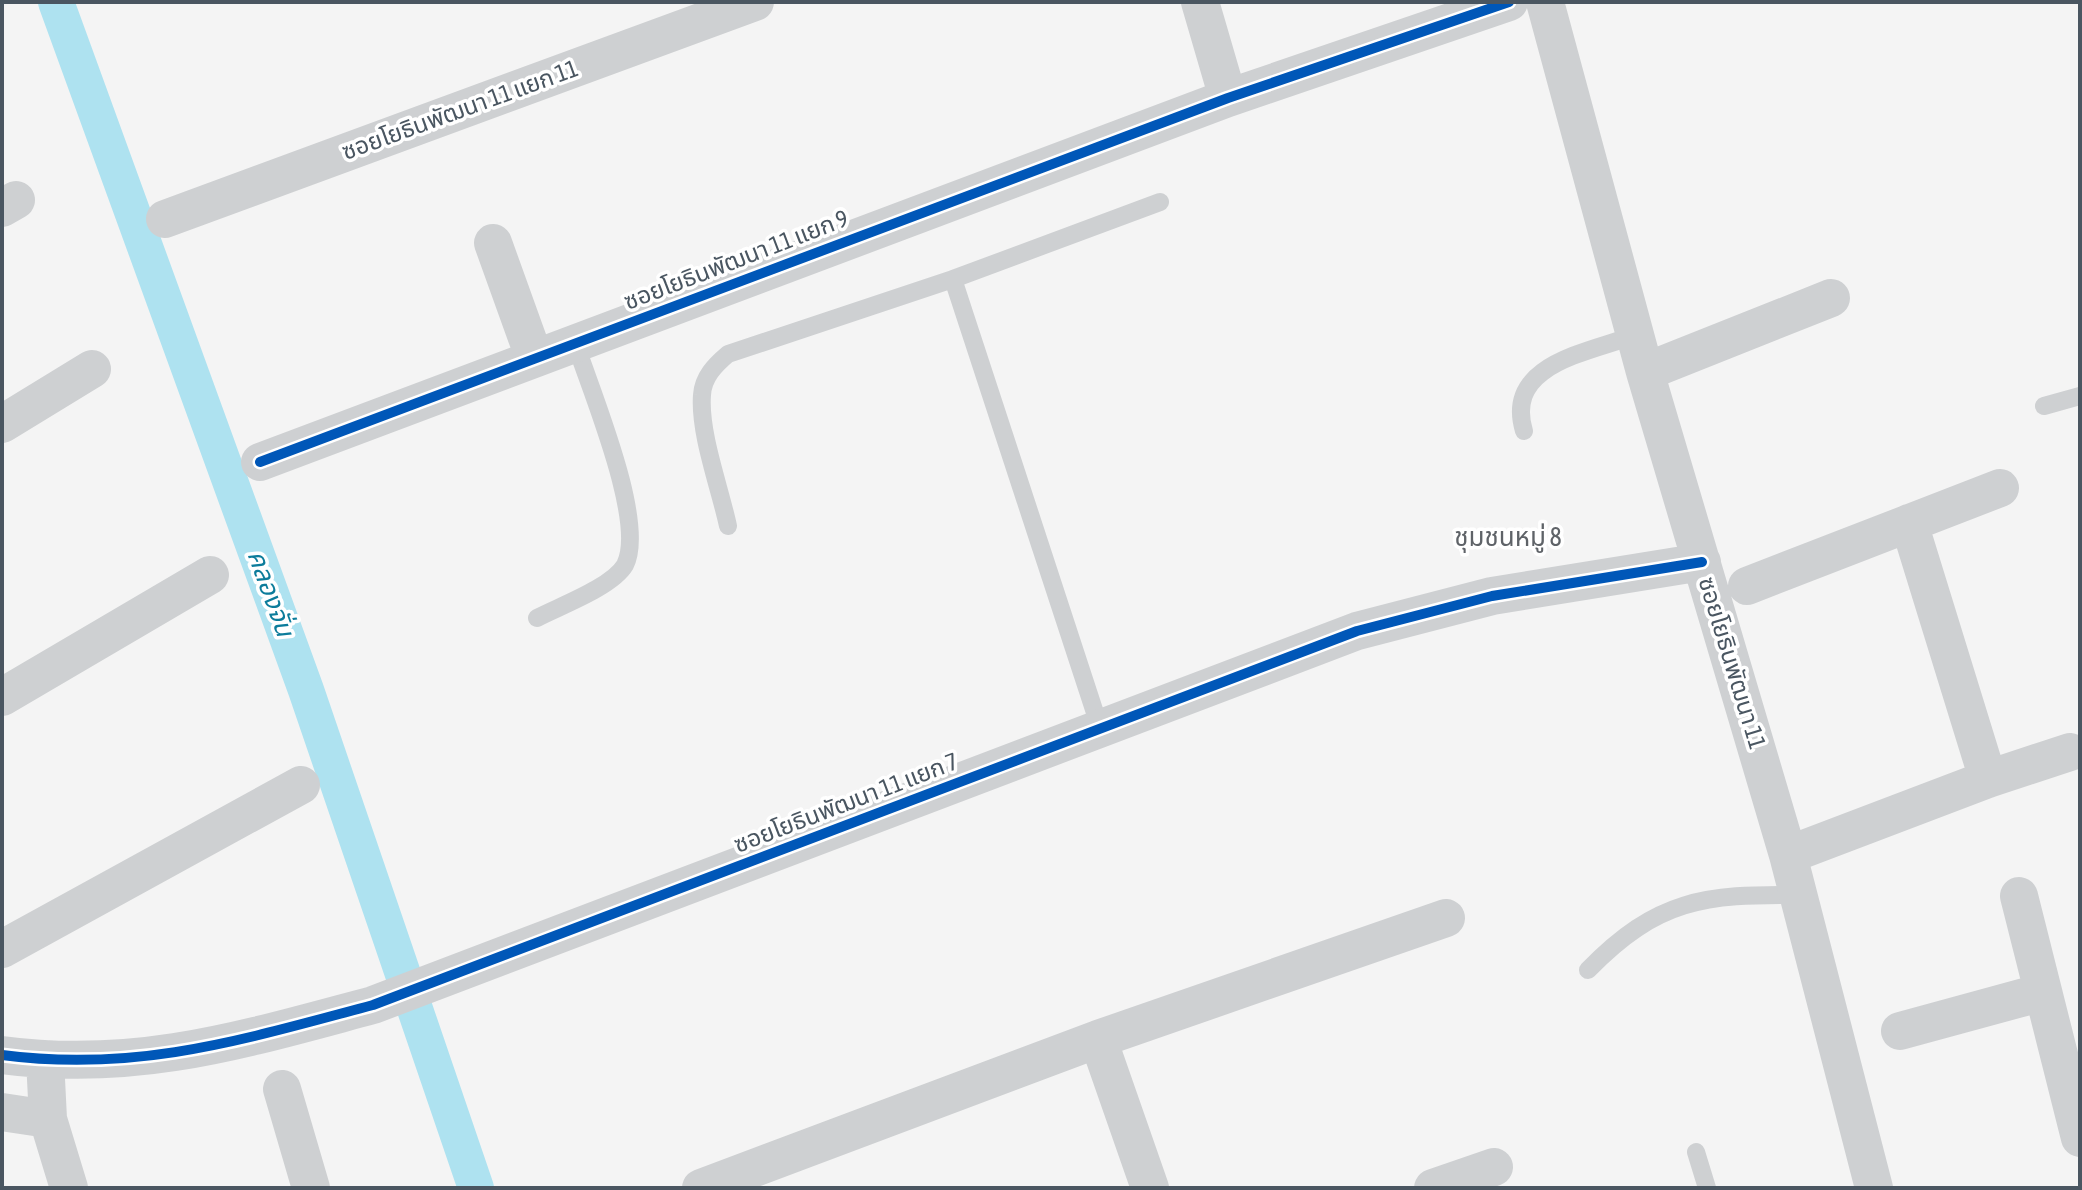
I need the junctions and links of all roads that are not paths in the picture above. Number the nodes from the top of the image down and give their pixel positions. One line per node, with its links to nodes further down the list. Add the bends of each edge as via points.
1 (755, 2): 7 (street, ซอยโยธินพัฒนา 11 แยก 11)
2 (1200, 2): 5 (street)
3 (1509, 2): 5 (street)
4 (1545, 2): 11 (street, ซอยโยธินพัฒนา 11)
5 (1228, 98): 12 (street, ซอยโยธินพัฒนา 11 แยก 9)
6 (1160, 202): 9 (lane)
7 (165, 219)
8 (493, 243): 13 (street)
9 (953, 279): 23 (lane, via 728,354 711,368 701,394 704,422); 29 (lane)
10 (1831, 298): 15 (street)
11 (1635, 335): 15 (street, ซอยโยธินพัฒนา 11); 19 (lane, via 1539,372 1519,402)
12 (575, 342): 13 (street, ซอยโยธินพัฒนา 11 แยก 9); 27 (lane, via 628,505 631,541 625,565 612,580)
13 (534, 357): 20 (street, ซอยโยธินพัฒนา 11 แยก 9)
14 (92, 369): 18 (street)
15 (1645, 372): 24 (street, ซอยโยธินพัฒนา 11)
16 (2080, 396): 17 (lane)
17 (2044, 406)
18 (2, 424)
19 (1524, 431)
20 (260, 462)
21 (2000, 488): 22 (street)
22 (1909, 523): 26 (street); 31 (street)
23 (728, 526)
24 (1702, 562): 29 (street, ซอยโยธินพัฒนา 11 แยก 7, via 1492,596 1415,615 1357,631); 33 (street, ซอยโยธินพัฒนา 11)
25 (210, 575): 28 (street)
26 (1747, 586)
27 (537, 618)
28 (2, 697)
29 (1100, 728): 43 (street, ซอยโยธินพัฒนา 11 แยก 7, via 373,1005 206,1049 116,1060)
30 (2070, 752): 31 (street)
31 (1988, 779): 33 (street)
32 (301, 785): 37 (street)
33 (1788, 855): 34 (street, ซอยโยธินพัฒนา 11)
34 (1799, 895): 38 (lane, via 1729,894 1693,900 1654,917); 56 (street, ซอยโยธินพัฒนา 11)
35 (2019, 896): 39 (street)
36 (1446, 918): 41 (street)
37 (2, 949)
38 (1588, 970)
39 (2043, 992): 40 (street); 47 (street)
40 (1900, 1031)
41 (1098, 1039): 52 (street); 53 (street)
42 (2, 1055): 43 (street, ซอยโยธินพัฒนา 11 แยก 7)
43 (45, 1059): 46 (street)
44 (282, 1089): 51 (street)
45 (2, 1112): 46 (street)
46 (48, 1119): 50 (street)
47 (2080, 1138)
48 (1696, 1152): 55 (lane)
49 (1494, 1167): 54 (street)
50 (69, 1188)
51 (311, 1188)
52 (701, 1188)
53 (1150, 1188)
54 (1433, 1188)
55 (1707, 1188)
56 (1874, 1188)

